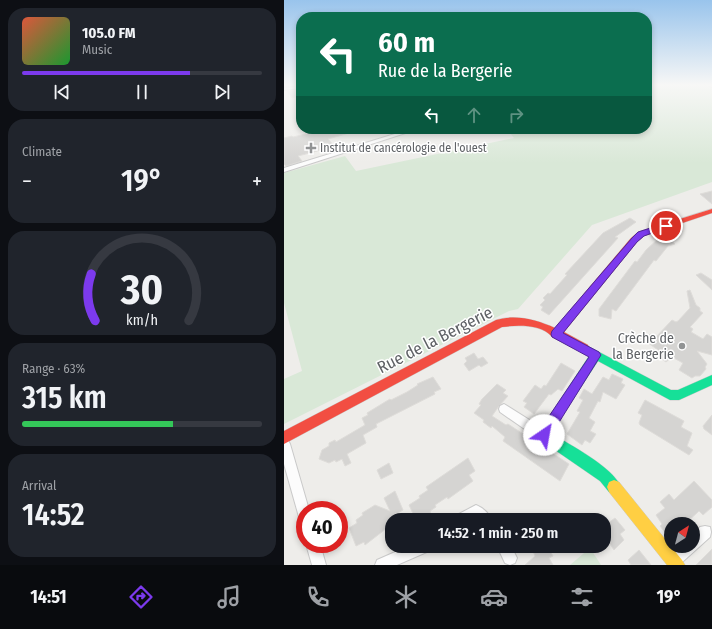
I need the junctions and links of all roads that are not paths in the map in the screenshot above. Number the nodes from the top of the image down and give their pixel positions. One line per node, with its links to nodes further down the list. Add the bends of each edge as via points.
1 (400, 134): 2 (street)
2 (284, 170)
3 (712, 212): 4 (street, via 641,234)
4 (556, 334): 5 (street, Rue de la Bergerie); 9 (street, Rue de la Bergerie, via 526,320 500,323)
5 (596, 355): 6 (street, Rue de la Bergerie, via 670,395 679,396); 8 (street)
6 (710, 384)
7 (504, 409): 8 (street)
8 (544, 435): 19 (street, via 605,476)
9 (284, 438)
10 (284, 444): 11 (street)
11 (300, 501)
12 (705, 532): 13 (street)
13 (700, 537)
14 (316, 553): 20 (street)
15 (409, 553): 21 (street)
16 (508, 553): 18 (street)
17 (684, 553): 19 (street)
18 (510, 558)
19 (675, 563)
20 (319, 565)
21 (382, 565)

